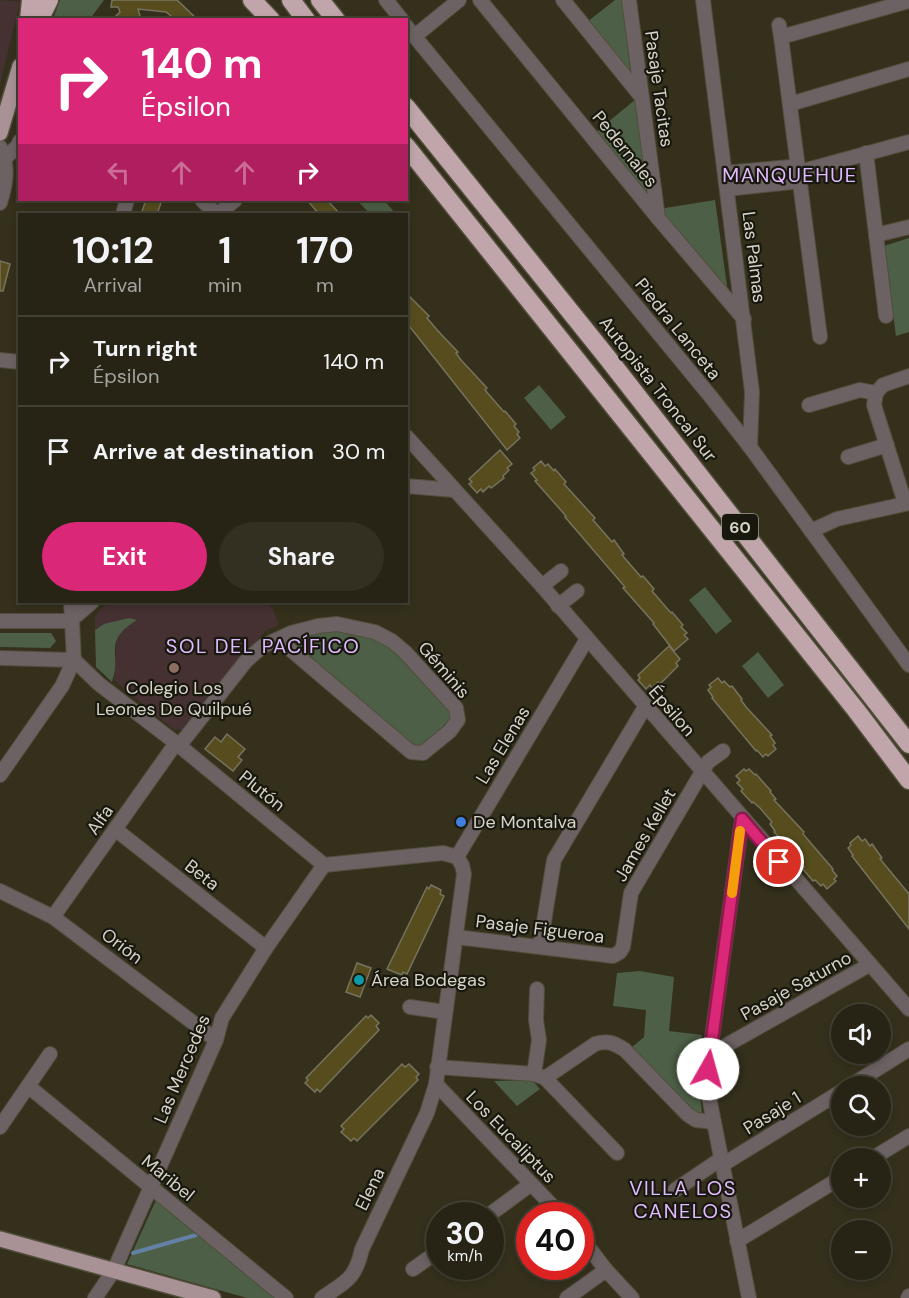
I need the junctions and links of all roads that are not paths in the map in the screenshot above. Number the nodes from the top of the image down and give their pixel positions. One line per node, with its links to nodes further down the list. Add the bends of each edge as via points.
1 (31, 0): 13 (highway)
2 (40, 0): 14 (main road)
3 (49, 0): 15 (highway)
4 (252, 0): 16 (highway)
5 (291, 0): 17 (highway)
6 (386, 0): 18 (street)
7 (459, 0): 19 (street)
8 (480, 0): 40 (street, Pedernales)
9 (563, 0): 22 (street)
10 (629, 0): 22 (street, Pasaje Tacitas)
11 (703, 0): 33 (street, Las Palmas)
12 (909, 2): 23 (street, via 780,31)
13 (31, 18)
14 (32, 18)
15 (40, 18)
16 (269, 18)
17 (304, 18)
18 (400, 18)
19 (411, 31): 54 (street, Piedra Lanceta)
20 (909, 69): 23 (street)
21 (18, 72): 25 (main road)
22 (641, 96): 40 (street, Pasaje Tacitas)
23 (790, 104): 32 (street)
24 (408, 109): 75 (highway, Autopista Troncal Sur / 60)
25 (0, 130)
26 (909, 142): 30 (street)
27 (18, 145): 29 (street)
28 (408, 148): 43 (highway, 60)
29 (3, 153): 37 (street, via 5,186)
30 (866, 153): 32 (street); 42 (street)
31 (408, 168): 43 (highway)
32 (799, 172): 33 (street, via 790,167); 34 (street, via 792,182); 46 (street)
33 (725, 173): 34 (street, Las Palmas)
34 (727, 189): 45 (street, Las Palmas)
35 (203, 201): 38 (street)
36 (234, 201): 39 (street)
37 (0, 203)
38 (216, 213)
39 (218, 213)
40 (658, 218): 45 (street, Pedernales)
41 (909, 227): 42 (street)
42 (876, 235): 44 (street)
43 (518, 285): 74 (highway, 60)
44 (886, 316)
45 (744, 319): 54 (street, Las Palmas, via 752,392)
46 (820, 337)
47 (0, 360): 48 (street)
48 (18, 362)
49 (909, 376): 50 (street, via 883,385)
50 (876, 393): 51 (street, via 860,390); 53 (street, via 874,405)
51 (809, 405)
52 (408, 438): 57 (street, Épsilon)
53 (887, 445): 55 (street); 58 (street)
54 (750, 447): 59 (street, Piedra Lanceta)
55 (848, 457)
56 (408, 486): 57 (street)
57 (454, 490): 61 (street, Épsilon)
58 (907, 503): 59 (street, via 837,519)
59 (811, 531): 72 (street, Piedra Lanceta)
60 (561, 570): 61 (street)
61 (542, 586): 65 (street, Épsilon)
62 (577, 591): 65 (street)
63 (71, 603): 67 (street)
64 (91, 603): 67 (street)
65 (558, 606): 69 (street, Épsilon)
66 (0, 621): 67 (street)
67 (70, 621): 71 (street)
68 (278, 639): 68 (street, Géminis, via 411,752 427,750 456,724 456,708 399,646 384,636 327,624); 76 (street, Géminis, via 246,661)
69 (587, 639): 73 (street, Épsilon); 84 (street, Las Elenas)
70 (0, 658): 71 (street)
71 (74, 660): 76 (street, Plutón); 79 (street, via 62,686)
72 (909, 665)
73 (645, 707): 78 (street, Épsilon); 89 (street, via 554,860)
74 (856, 710): 80 (highway, 60); 81 (highway, 60)
75 (909, 743)
76 (177, 744): 83 (street, Alfa); 85 (street, Plutón)
77 (723, 751): 78 (street, James Kellet)
78 (702, 772): 82 (street, Épsilon); 91 (street, James Kellet, via 631,893)
79 (0, 775)
80 (909, 780)
81 (909, 791)
82 (742, 819): 92 (street, Épsilon); 100 (street)
83 (115, 829): 87 (street, Alfa); 90 (street, Beta)
84 (457, 857): 85 (street, via 443,853); 88 (street, via 464,874)
85 (324, 865): 90 (street, Las Mercedes)
86 (0, 891): 87 (street, Orión)
87 (53, 917): 97 (street, Orión)
88 (456, 937): 89 (street, Pasaje Figueroa); 96 (street)
89 (540, 946): 91 (street, Pasaje Figueroa, via 614,956)
90 (266, 948): 97 (street, Las Mercedes, via 222,1018)
91 (620, 952)
92 (870, 965): 95 (street, Épsilon); 100 (street, Pasaje Saturno)
93 (537, 989): 102 (street)
94 (410, 1007): 96 (street)
95 (909, 1009)
96 (445, 1012): 101 (street)
97 (216, 1040): 115 (street, Las Mercedes)
98 (909, 1049): 103 (street)
99 (50, 1054): 105 (street)
100 (709, 1055): 107 (street, via 706,1082)
101 (437, 1067): 102 (street); 104 (street)
102 (540, 1076): 107 (street, via 595,1044 613,1042 687,1114 696,1120); 111 (street)
103 (866, 1076)
104 (436, 1084): 113 (street, Los Eucaliptus); 129 (street, Elena, via 427,1113 362,1249 358,1267 350,1278)
105 (28, 1086): 108 (street); 115 (street, Maribel)
106 (831, 1097): 112 (street, Pasaje 1)
107 (714, 1122): 112 (street)
108 (0, 1127)
109 (909, 1136): 110 (street)
110 (889, 1148)
111 (617, 1153)
112 (721, 1162): 116 (street, Pasaje 1); 120 (street)
113 (531, 1184): 117 (street, Los Eucaliptus); 118 (street)
114 (831, 1184): 120 (street)
115 (151, 1187): 124 (street, Las Mercedes); 128 (street, Maribel)
116 (675, 1190)
117 (548, 1202)
118 (504, 1204)
119 (0, 1239): 124 (main road)
120 (737, 1241): 132 (street)
121 (594, 1254): 125 (street)
122 (426, 1260): 123 (street)
123 (413, 1269)
124 (114, 1270): 126 (street, Las Mercedes); 127 (main road)
125 (606, 1270): 130 (street); 131 (street)
126 (95, 1298)
127 (213, 1298)
128 (286, 1298)
129 (322, 1298)
130 (567, 1298)
131 (632, 1298)
132 (749, 1298)

